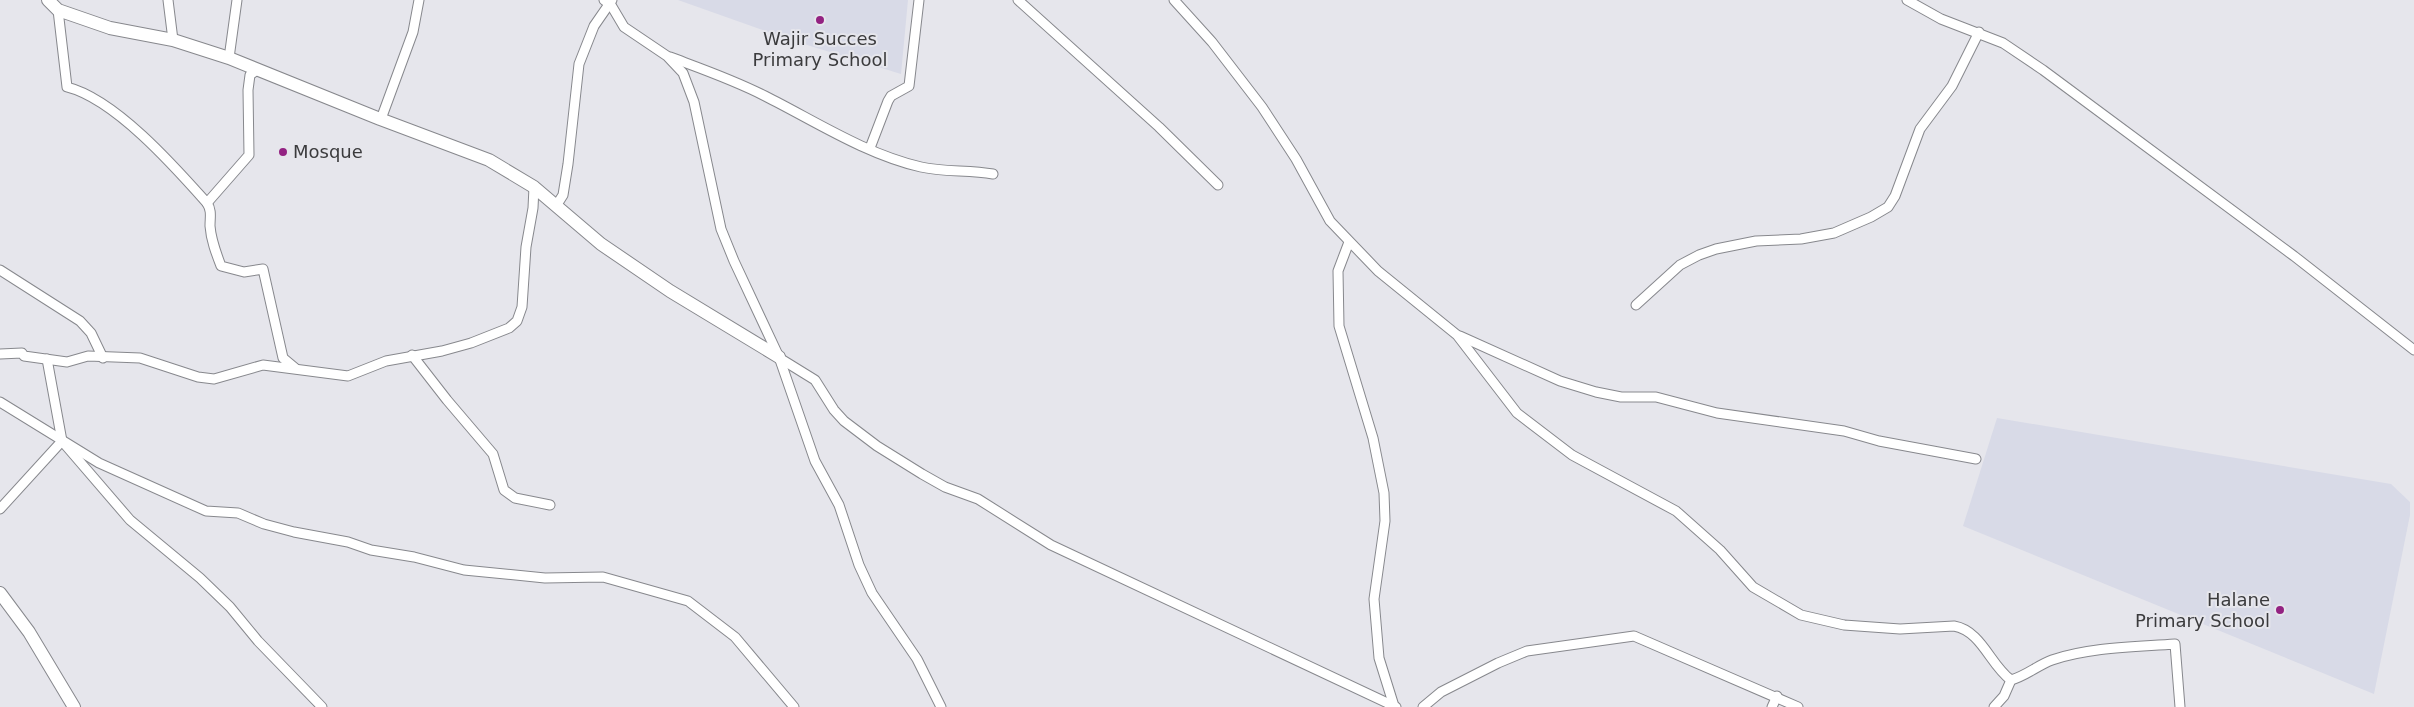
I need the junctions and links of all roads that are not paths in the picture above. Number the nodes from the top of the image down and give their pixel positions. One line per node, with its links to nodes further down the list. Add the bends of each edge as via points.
1 (48, 0): 10 (street)
2 (168, 0): 12 (street)
3 (238, 0): 14 (street)
4 (419, 0): 16 (street, via 413,32)
5 (919, 0): 17 (street, via 909,86 888,100)
6 (1018, 0): 19 (street, via 1159,127)
7 (1174, 0): 23 (street, via 1212,42 1262,107 1330,220)
8 (1907, 0): 11 (street, via 1941,19)
9 (609, 2): 13 (street, via 624,27); 22 (street, via 594,26 578,64 568,164 563,195)
10 (58, 10): 12 (street, via 110,28); 21 (street, via 67,87 108,108 153,145)
11 (1980, 32): 25 (street, via 1952,86 1920,129 1888,207 1834,234 1756,241 1699,255 1680,265); 27 (street, via 2003,43 2107,115)
12 (173, 40): 14 (street)
13 (667, 56): 17 (street, via 718,74); 31 (street, via 683,73 694,102 721,229)
14 (229, 58): 15 (street)
15 (258, 69): 16 (street); 21 (street, via 250,75 248,90 249,155)
16 (381, 119): 20 (street, via 489,160)
17 (870, 148): 18 (street, via 922,167)
18 (992, 174)
19 (1218, 185)
20 (534, 187): 22 (street); 29 (street, via 522,307 517,321 509,328 471,343)
21 (207, 202): 33 (street, via 211,208 210,226 221,266 244,272 263,269 283,358)
22 (556, 206): 31 (street, via 601,244)
23 (1348, 242): 26 (street); 46 (street, via 1338,271 1340,326 1373,438 1384,493 1385,521 1374,599 1379,658)
24 (0, 270): 30 (street, via 80,321 91,333)
25 (1636, 305)
26 (1458, 335): 36 (street, via 1560,381 1596,392 1621,397 1656,397 1717,413 1844,431 1879,441); 40 (street, via 1517,414 1572,455 1676,511 1720,550 1753,587 1801,615 1822,621 1900,629 1963,628 1971,632)
27 (2414, 350)
28 (0, 354): 32 (street, via 22,353)
29 (412, 355): 33 (street, via 348,376); 37 (street, via 493,454 504,490 515,498)
30 (103, 358): 32 (street, via 88,356 67,362); 33 (street, via 140,358 214,379 263,365)
31 (779, 358): 45 (street, via 814,461 840,505 859,565 872,592 917,659); 46 (street, via 815,380 844,421 922,474 978,499 1052,545)
32 (47, 360): 35 (street)
33 (295, 368)
34 (0, 402): 35 (street)
35 (62, 441): 38 (street); 43 (street, via 130,520 230,607); 44 (street, via 99,464 206,511 238,513 294,532 464,570 545,578 602,578 688,601 735,637)
36 (1976, 459)
37 (550, 505)
38 (0, 509)
39 (0, 593): 42 (street, via 29,632)
40 (2011, 680): 50 (street, via 2004,696); 51 (street, via 2068,656 2134,646 2175,644)
41 (1777, 696): 47 (street, via 1634,636 1621,636 1528,651 1441,692); 48 (street); 49 (street)
42 (74, 707)
43 (322, 707)
44 (794, 707)
45 (941, 707)
46 (1395, 707)
47 (1423, 707)
48 (1772, 707)
49 (1798, 707)
50 (1994, 707)
51 (2180, 707)

